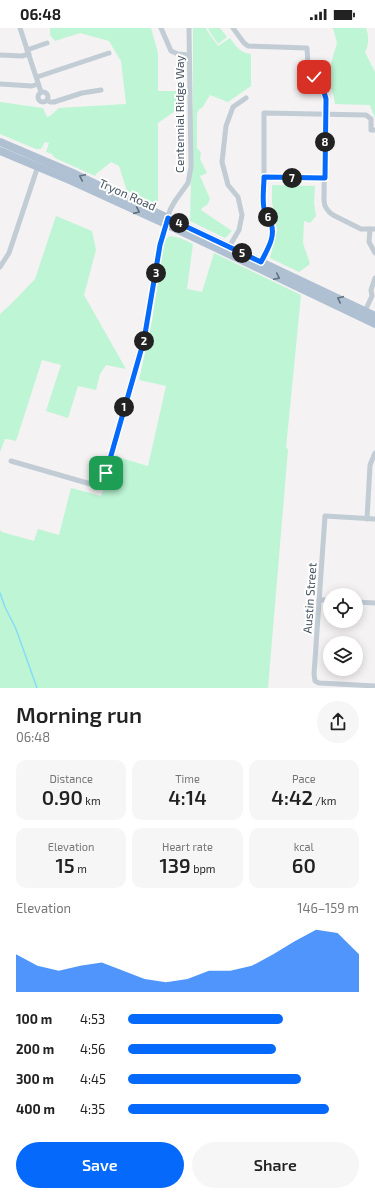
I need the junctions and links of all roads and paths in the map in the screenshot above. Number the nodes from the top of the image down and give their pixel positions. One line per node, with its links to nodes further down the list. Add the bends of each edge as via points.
1 (20, 28): 6 (street)
2 (161, 28): 9 (street, via 171,51)
3 (189, 28): 9 (street, Centennial Ridge Way)
4 (233, 28): 15 (street, via 248,46 307,48 309,69 324,92)
5 (47, 43): 6 (street)
6 (28, 52): 8 (street, via 22,56); 10 (street)
7 (109, 53): 10 (street)
8 (0, 55)
9 (189, 55): 22 (street, Centennial Ridge Way, via 190,175 185,189 176,198)
10 (37, 77): 12 (street)
11 (0, 84): 12 (street)
12 (38, 84): 13 (street, via 41,92 48,94 47,100 50,102)
13 (102, 90)
14 (246, 98): 24 (street, via 233,107 226,126 222,155 228,185 238,197 242,214 239,230)
15 (326, 114): 16 (street, via 366,115 371,120 371,130); 20 (street, via 264,113); 21 (street)
16 (375, 130)
17 (0, 142): 22 (main road, Tryon Road, one-way to 17, via 69,171)
18 (0, 151): 19 (main road, Tryon Road)
19 (38, 166): 22 (main road, Tryon Road, one-way to 22); 27 (street, via 9,253)
20 (264, 177): 21 (street); 26 (street, via 264,207 272,225 272,235)
21 (325, 178): 23 (street, via 324,204 327,211 359,228)
22 (167, 221): 24 (main road, Tryon Road); 32 (main road, Tryon Road, one-way to 32); 34 (street, Centennial Ridge Way, via 160,245 144,340 101,487)
23 (372, 229): 25 (street, via 370,242)
24 (229, 247): 26 (main road, Tryon Road)
25 (375, 253)
26 (261, 262): 30 (main road, Tryon Road, one-way to 26)
27 (0, 267)
28 (375, 278): 29 (street, via 371,290)
29 (373, 294): 30 (street)
30 (365, 311): 31 (main road, Tryon Road)
31 (375, 316)
32 (375, 324)
33 (375, 453): 35 (street, via 370,465)
34 (11, 461)
35 (367, 519): 36 (street); 37 (street, Austin Street, via 325,516)
36 (375, 519)
37 (319, 600): 38 (street); 41 (street, Austin Street, via 315,681)
38 (323, 600)
39 (363, 602): 40 (street)
40 (375, 603)
41 (375, 686)

